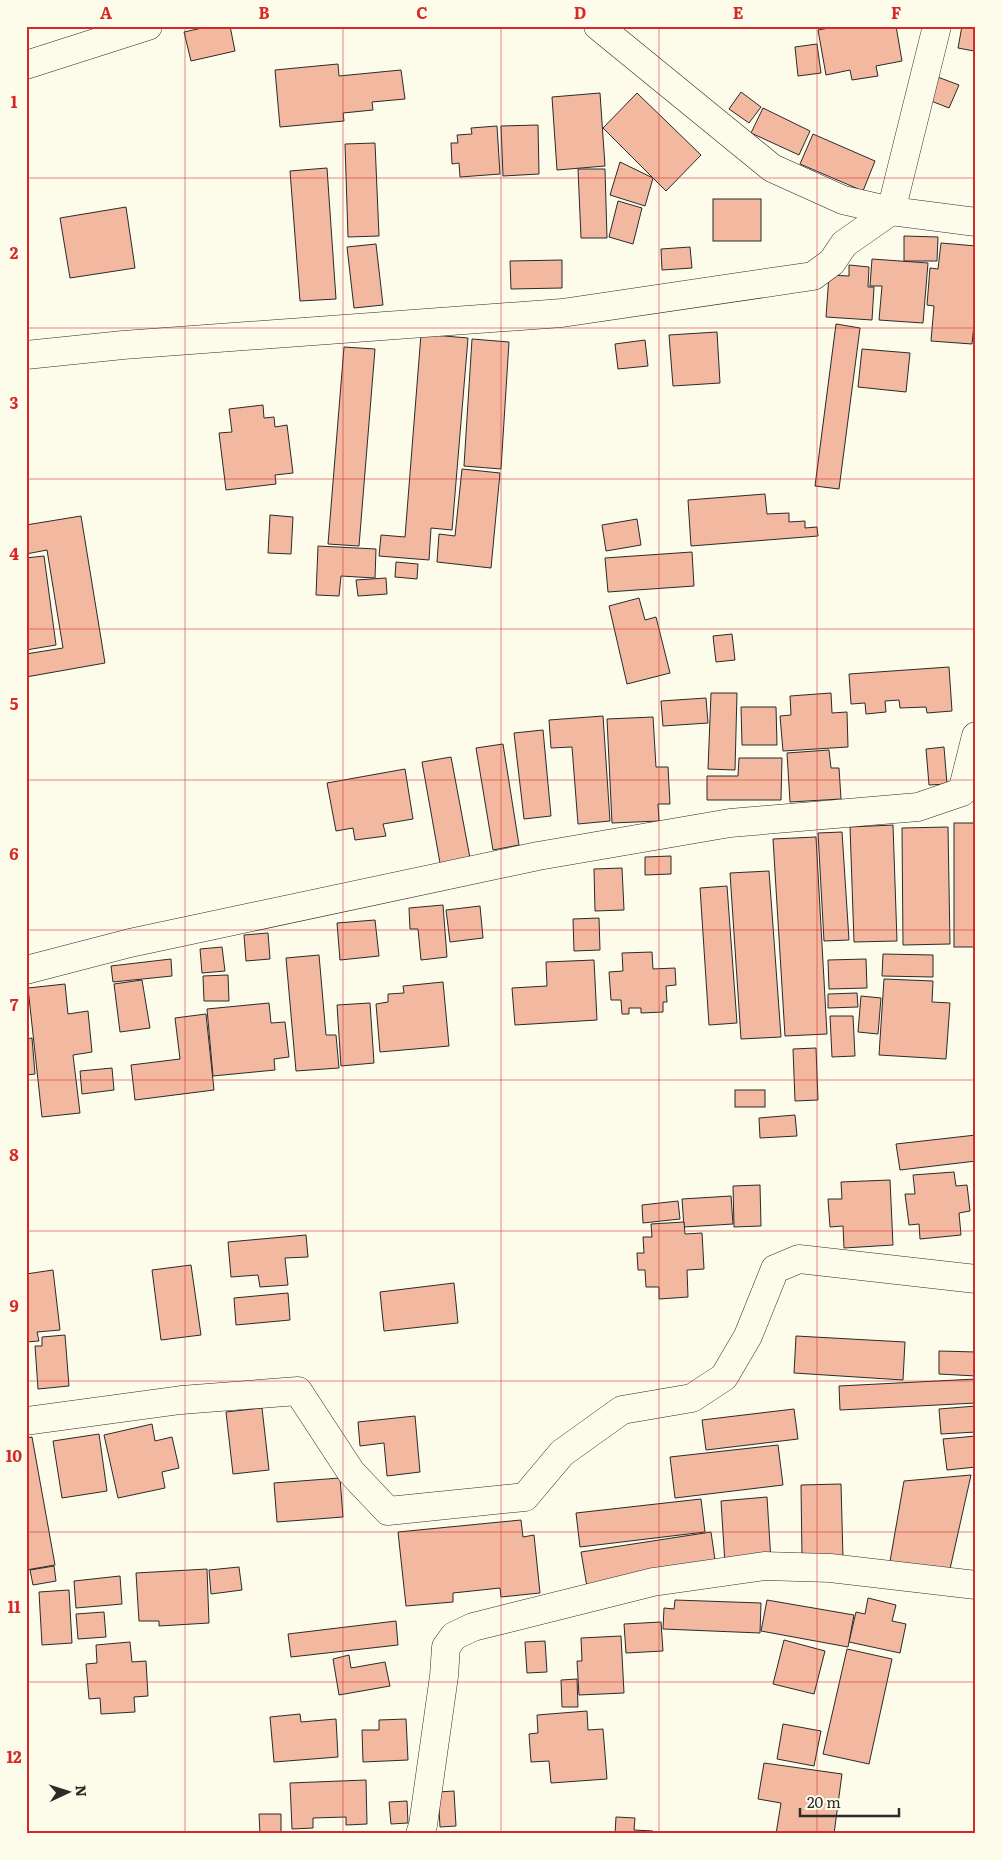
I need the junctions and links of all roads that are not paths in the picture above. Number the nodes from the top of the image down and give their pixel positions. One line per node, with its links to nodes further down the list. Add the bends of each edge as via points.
1 (148, 26): 4 (street)
2 (598, 26): 5 (street, via 772,168 842,200)
3 (937, 26): 5 (street)
4 (26, 65)
5 (891, 211): 6 (street); 7 (street, via 844,244 832,262 813,276 562,313)
6 (976, 222)
7 (26, 355)
8 (976, 736): 9 (street, via 962,792 918,807 730,823 538,856 130,943)
9 (26, 970)
10 (976, 1279): 11 (street, via 798,1259 775,1269 748,1336 724,1377 692,1398 622,1410 562,1453 525,1497 388,1511 351,1472 298,1392 181,1400)
11 (26, 1421)
12 (976, 1585): 13 (street, via 830,1568 764,1566 653,1582 473,1627 454,1636 446,1647)
13 (420, 1834)

